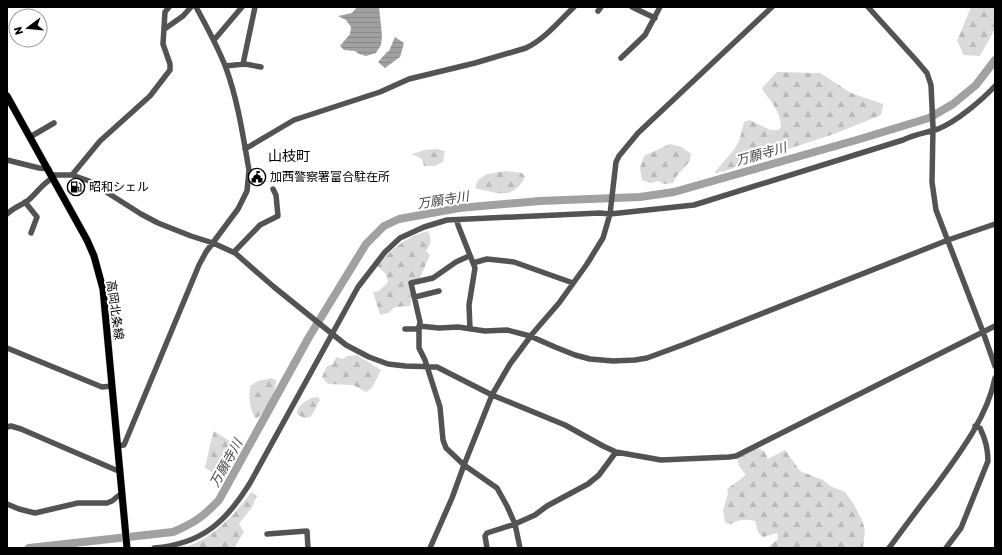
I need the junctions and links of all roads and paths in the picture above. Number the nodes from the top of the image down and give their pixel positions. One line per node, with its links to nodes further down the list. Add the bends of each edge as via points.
1 (169, 7): 12 (street, via 165,12)
2 (191, 7): 12 (street, via 183,16)
3 (196, 7): 13 (street)
4 (242, 7): 13 (street)
5 (255, 7): 15 (street)
6 (574, 7): 23 (street, via 545,36 526,48 409,79 380,92 294,120)
7 (632, 7): 11 (street)
8 (660, 7): 11 (street)
9 (772, 7): 29 (street, via 655,117 619,156 616,162)
10 (868, 7): 21 (street, via 926,73 931,84)
11 (655, 18): 14 (street, via 645,35)
12 (164, 28): 26 (street, via 163,44 170,64 167,75 150,96 100,141)
13 (214, 40): 16 (street)
14 (620, 58)
15 (243, 64): 16 (street); 17 (street)
16 (225, 66): 23 (street, via 234,92)
17 (261, 67)
18 (995, 86): 21 (street, via 957,118 939,128)
19 (7, 96): 22 (main road, 高岡北条線)
20 (54, 123): 22 (street)
21 (933, 128): 29 (street, via 694,205); 34 (street, via 932,182 936,210)
22 (30, 137): 25 (main road, 高岡北条線)
23 (245, 149): 35 (street, via 249,170 247,191 238,209)
24 (7, 160): 25 (street)
25 (51, 174): 26 (street); 28 (street); 53 (main road, 高岡北条線, via 94,256 103,289)
26 (72, 175): 35 (street, via 89,181 158,223)
27 (273, 189): 36 (street, via 278,216 260,225)
28 (25, 202): 30 (street); 33 (street, via 37,217)
29 (610, 213): 31 (street); 39 (street, via 603,238 591,260)
30 (7, 214)
31 (456, 220): 37 (street); 47 (street, via 424,227 400,238 391,246 358,287)
32 (995, 224): 34 (street)
33 (31, 233)
34 (948, 240): 46 (street); 48 (street, via 647,358 613,361 590,359)
35 (213, 243): 36 (street); 57 (street, via 199,265 124,445)
36 (234, 252): 47 (street)
37 (469, 256): 38 (street); 41 (street, via 434,278 411,283)
38 (473, 263): 39 (street, via 487,259 514,262); 45 (street, via 475,268 469,305)
39 (573, 283): 48 (street, via 549,316)
40 (439, 291): 41 (street)
41 (415, 297): 43 (street)
42 (995, 326): 46 (street)
43 (419, 327): 44 (street); 45 (street); 51 (street, via 419,348)
44 (405, 329)
45 (470, 329): 48 (street, via 485,332 507,330)
46 (983, 332): 50 (street); 58 (street, via 736,456 661,460)
47 (332, 333): 51 (street, via 346,345 388,364); 66 (street, via 234,508 214,527 195,538 173,546)
48 (530, 336): 54 (street)
49 (7, 348): 53 (street, via 102,388)
50 (995, 366)
51 (426, 367): 54 (street, via 437,367); 59 (street, via 440,407 446,448)
52 (995, 378): 55 (street, via 989,399)
53 (112, 386): 57 (main road, 高岡北条線)
54 (492, 395): 58 (street, via 565,425); 59 (street)
55 (975, 426): 71 (street, via 956,458); 72 (street, via 982,432 988,461 961,528)
56 (7, 427): 60 (street, via 21,429)
57 (118, 446): 60 (main road, 高岡北条線)
58 (616, 452): 63 (street, via 599,475 588,484)
59 (464, 465): 63 (street, via 497,488); 68 (street)
60 (120, 470): 61 (main road, 高岡北条線)
61 (122, 495): 62 (street, via 107,503 78,503 36,513); 65 (main road, 高岡北条線)
62 (7, 504)
63 (515, 524): 69 (street, via 487,533); 70 (street)
64 (267, 534): 67 (street, via 307,531)
65 (127, 548)
66 (154, 548)
67 (308, 548)
68 (430, 548)
69 (487, 548)
70 (520, 548)
71 (889, 548)
72 (946, 548)

